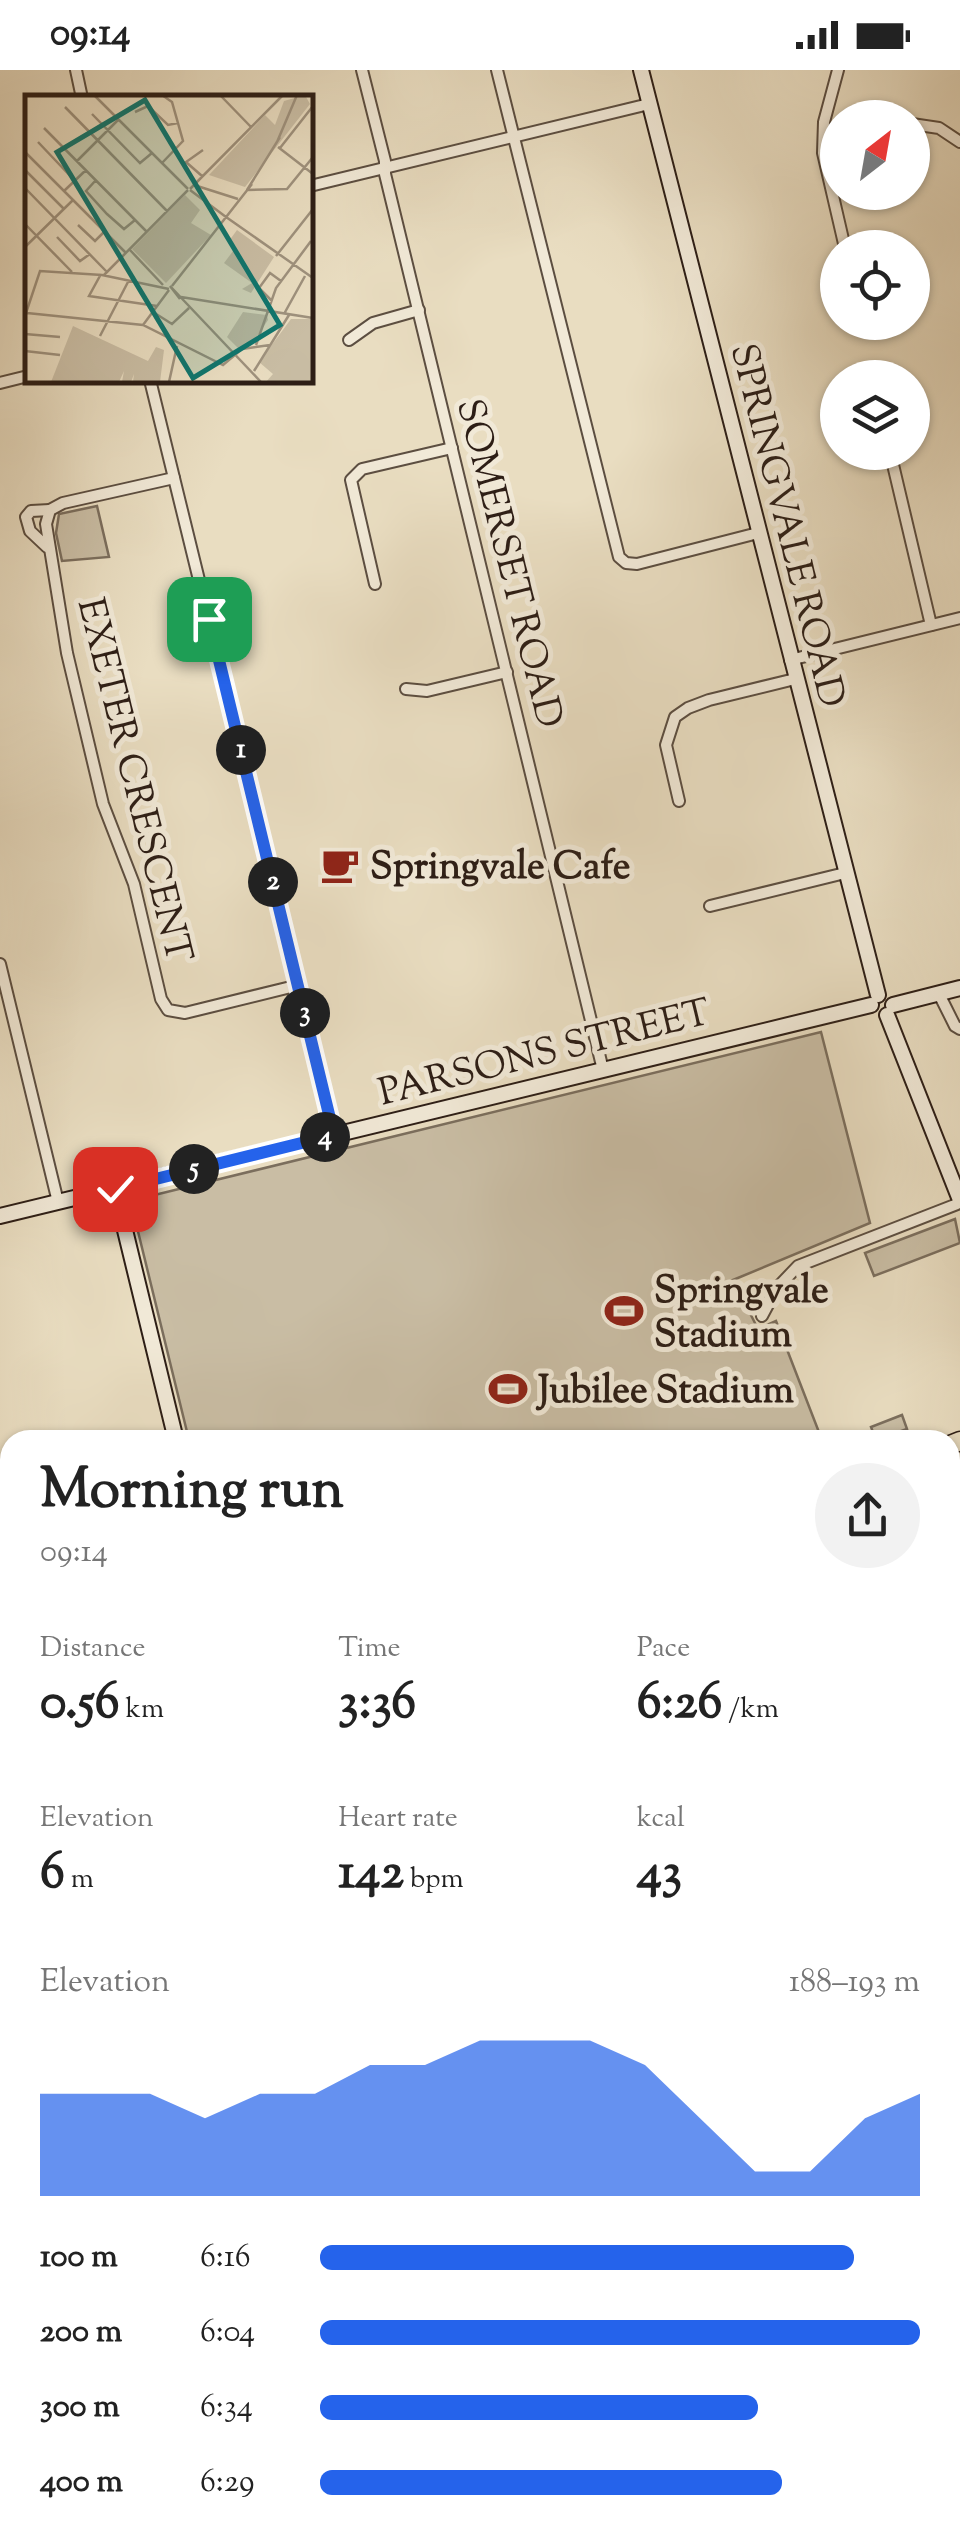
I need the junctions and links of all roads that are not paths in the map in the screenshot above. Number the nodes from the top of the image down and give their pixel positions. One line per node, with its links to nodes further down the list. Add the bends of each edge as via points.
1 (76, 70): 6 (street)
2 (362, 70): 12 (street, SOMERSET ROAD)
3 (498, 70): 10 (street)
4 (641, 70): 8 (street, SPRINGVALE ROAD)
5 (838, 70): 7 (street)
6 (81, 95)
7 (830, 100)
8 (649, 104): 10 (street); 23 (street, SPRINGVALE ROAD)
9 (930, 127): 11 (street)
10 (514, 136): 12 (street); 23 (street, via 619,557 636,564)
11 (960, 142)
12 (385, 168): 13 (street); 14 (street, SOMERSET ROAD)
13 (312, 186)
14 (419, 310): 15 (street, via 373,323); 19 (street, SOMERSET ROAD)
15 (349, 340)
16 (25, 377): 18 (street)
17 (150, 382): 21 (street)
18 (0, 383)
19 (452, 448): 25 (street, via 362,469 352,480); 29 (street, SOMERSET ROAD)
20 (894, 470): 27 (street)
21 (174, 478): 22 (street); 36 (street)
22 (50, 510): 24 (street, EXETER CRESCENT); 24 (street, EXETER CRESCENT, via 26,517)
23 (758, 533): 28 (street, SPRINGVALE ROAD)
24 (48, 548): 36 (street, EXETER CRESCENT, via 103,804 134,884 164,1006 185,1012)
25 (375, 584)
26 (960, 618): 27 (street)
27 (931, 625): 28 (street)
28 (790, 660): 30 (street, SPRINGVALE ROAD)
29 (507, 672): 31 (street, via 427,691); 42 (street, SOMERSET ROAD)
30 (795, 678): 32 (street, via 708,700 675,717 666,745); 33 (street, SPRINGVALE ROAD)
31 (406, 689)
32 (679, 801)
33 (845, 873): 34 (street); 39 (street, SPRINGVALE ROAD)
34 (710, 906)
35 (0, 964): 45 (street)
36 (299, 986): 43 (street)
37 (960, 988): 38 (street)
38 (939, 994): 40 (street); 41 (street)
39 (874, 1000): 40 (street, via 876,1015); 42 (street, PARSONS STREET)
40 (890, 1010): 46 (street)
41 (960, 1029)
42 (603, 1070): 43 (street, PARSONS STREET)
43 (334, 1135): 44 (street, PARSONS STREET)
44 (115, 1189): 45 (street, PARSONS STREET); 49 (street)
45 (58, 1202): 47 (street, PARSONS STREET)
46 (960, 1202): 48 (street, via 798,1266)
47 (0, 1216)
48 (762, 1316)
49 (174, 1430)

